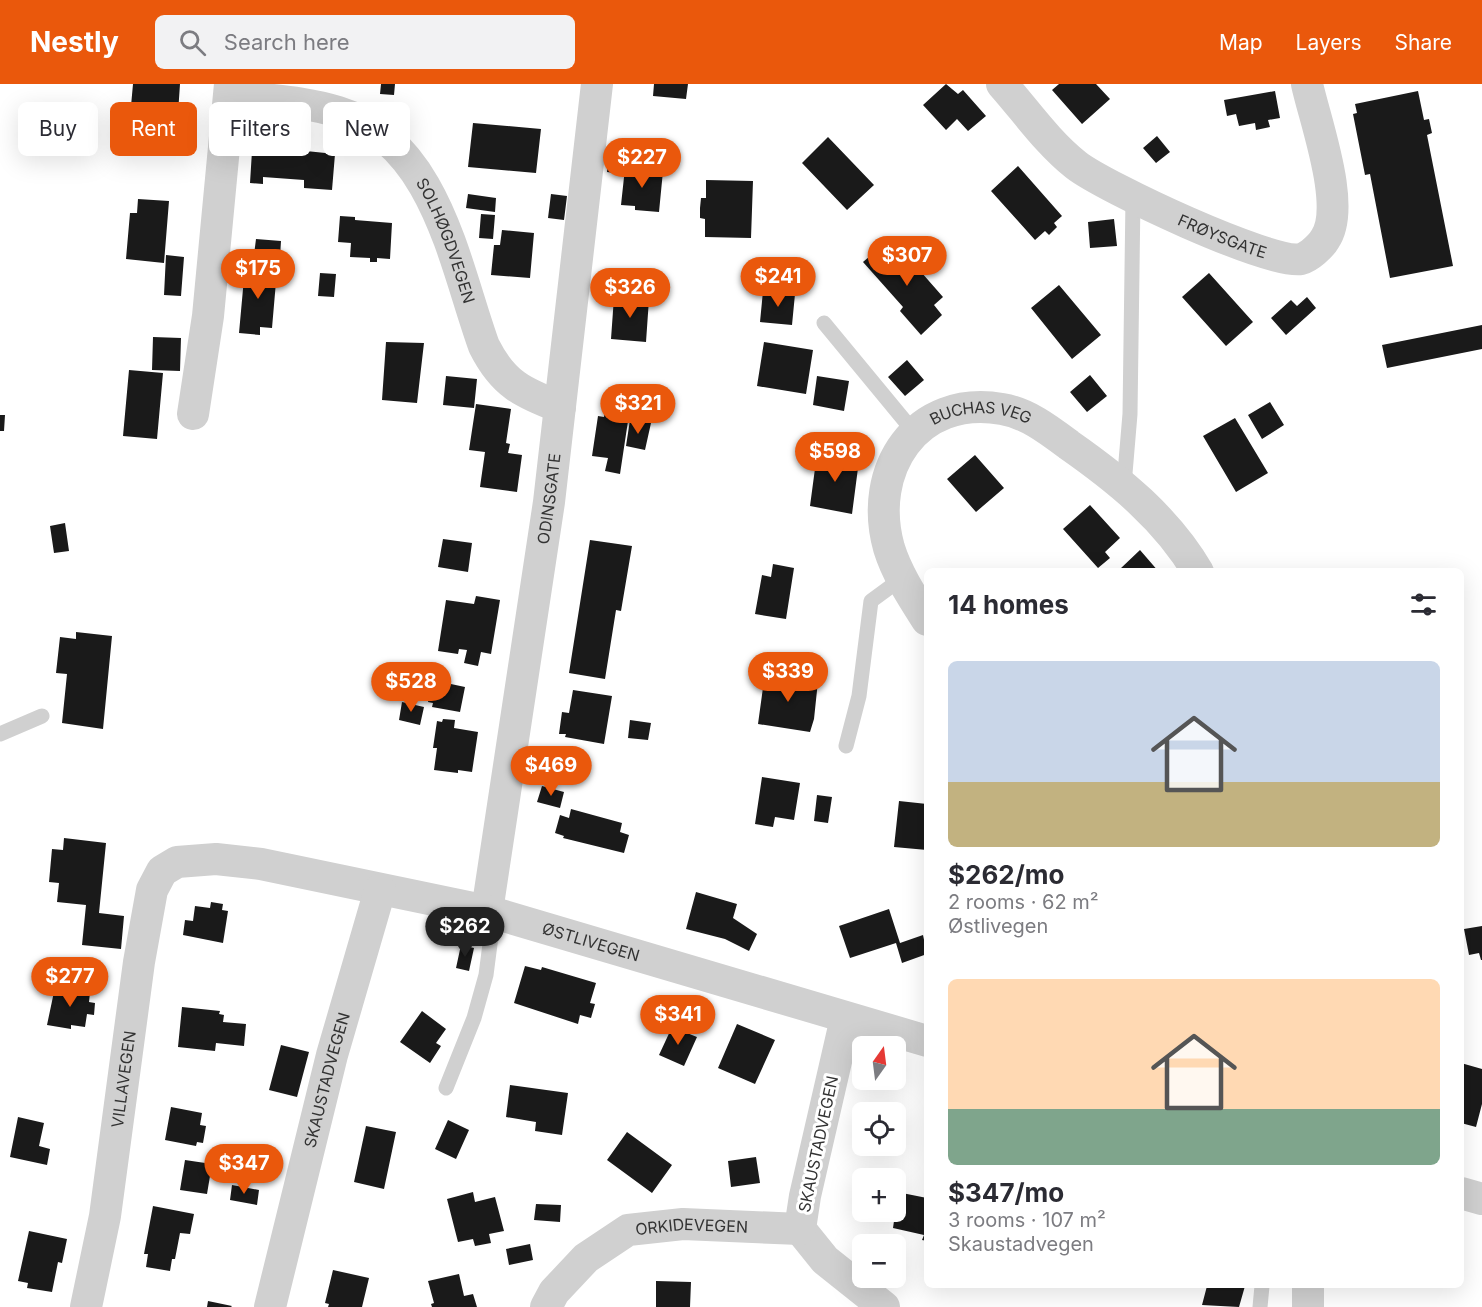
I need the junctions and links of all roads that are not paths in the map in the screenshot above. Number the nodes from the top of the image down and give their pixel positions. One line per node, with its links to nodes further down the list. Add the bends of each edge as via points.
1 (597, 84): 7 (street, ODINSGATE)
2 (1002, 84): 5 (street, FRØYSGATE, via 1048,139 1075,164)
3 (1314, 85): 5 (street, FRØYSGATE, via 1332,219 1326,239 1302,259 1249,247)
4 (230, 89): 7 (street, SOLHØGDVEGEN, via 338,111 383,137 421,178 437,210 494,366 512,386); 8 (street, SOLHØGDVEGEN, via 208,315)
5 (1133, 198): 10 (lane, via 1130,414)
6 (824, 323): 9 (lane)
7 (560, 406): 19 (street, ODINSGATE)
8 (193, 414)
9 (914, 432): 10 (street, BUCHAS VEG, via 934,416 958,408 1003,409 1042,426); 12 (street, BUCHAS VEG, via 899,453 884,496 889,549)
10 (1124, 485): 11 (street, BUCHAS VEG, via 1158,519)
11 (1195, 568)
12 (901, 579): 13 (street, BUCHAS VEG); 16 (lane, via 871,600 859,696)
13 (924, 615)
14 (42, 716): 15 (lane)
15 (0, 734)
16 (846, 746)
17 (177, 862): 18 (street, ØSTLIVEGEN, via 239,861); 28 (street, VILLAVEGEN, via 162,871 150,899 105,1216)
18 (380, 890): 19 (street, ØSTLIVEGEN); 29 (street, SKAUSTADVEGEN, via 332,1055)
19 (490, 912): 20 (street, ØSTLIVEGEN); 22 (lane, via 486,975 474,1018)
20 (846, 1018): 21 (street, ØSTLIVEGEN); 25 (street, SKAUSTADVEGEN)
21 (924, 1040)
22 (446, 1088)
23 (1464, 1194): 24 (street)
24 (1482, 1199)
25 (800, 1229): 30 (street, ORKIDEVEGEN, via 683,1224 628,1230 586,1258 554,1292); 31 (street, SKAUSTADVEGEN, via 825,1260)
26 (1262, 1288): 32 (lane)
27 (1308, 1288): 33 (street)
28 (86, 1307)
29 (270, 1307)
30 (546, 1307)
31 (884, 1307)
32 (1260, 1307)
33 (1308, 1307)

